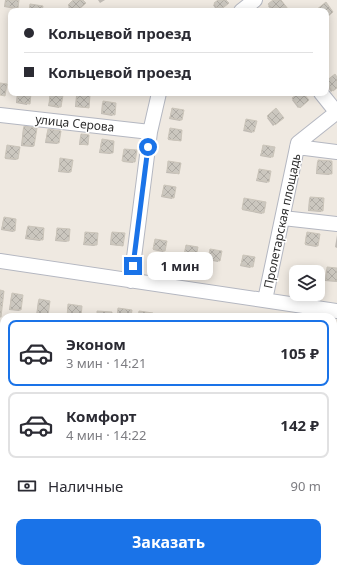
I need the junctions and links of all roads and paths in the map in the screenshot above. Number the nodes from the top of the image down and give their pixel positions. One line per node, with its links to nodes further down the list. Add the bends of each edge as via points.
1 (158, 96): 5 (street)
2 (323, 96): 3 (street)
3 (337, 113): 6 (street, Пролетарская площадь, via 298,143)
4 (0, 115): 5 (street, улица Серова)
5 (150, 132): 11 (street)
6 (297, 147): 7 (street); 8 (street, Пролетарская площадь)
7 (337, 152)
8 (283, 218): 9 (street); 12 (street, Пролетарская площадь)
9 (337, 224)
10 (0, 261): 11 (street)
11 (131, 281): 12 (street)
12 (265, 300): 14 (street)
13 (337, 311): 14 (street)
14 (303, 312)

